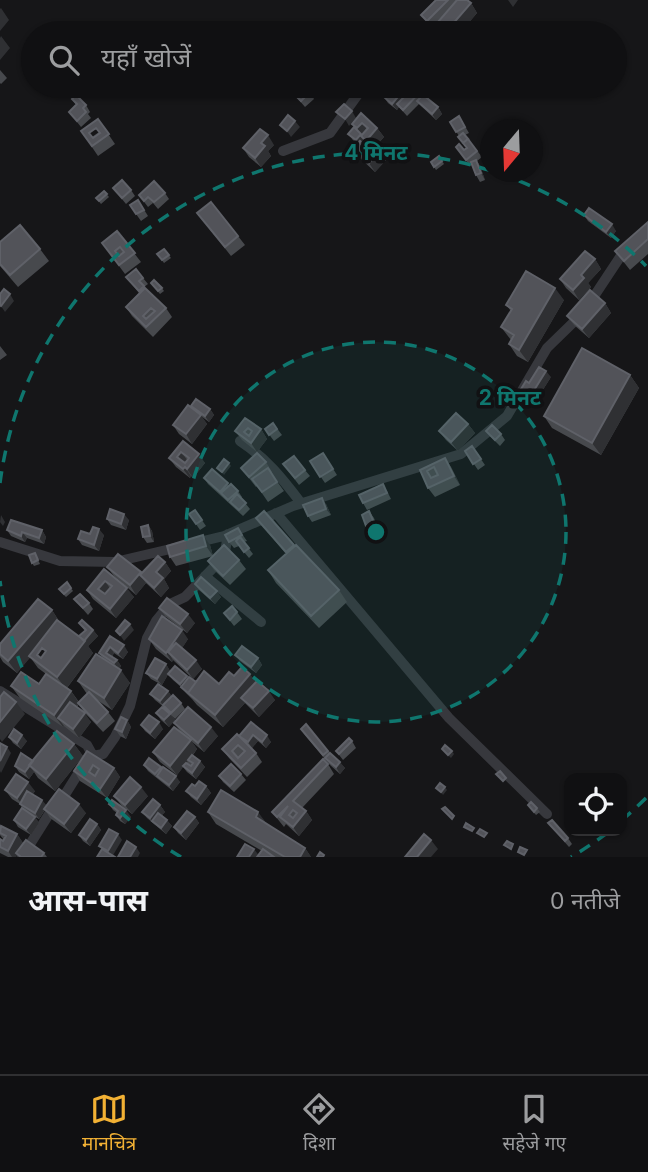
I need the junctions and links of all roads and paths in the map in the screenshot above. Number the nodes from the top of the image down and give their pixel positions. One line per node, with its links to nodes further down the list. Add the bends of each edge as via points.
1 (355, 98): 2 (street, via 330,133)
2 (283, 151)
3 (634, 240): 5 (street, via 583,313 547,348 506,416 461,454)
4 (240, 441): 5 (street, via 274,467)
5 (301, 503): 6 (street)
6 (276, 513): 7 (street); 13 (street, via 449,718)
7 (228, 534): 8 (street, via 115,562 60,561); 9 (street, via 225,552)
8 (0, 542)
9 (205, 576): 10 (street); 12 (street, via 156,621 147,638 130,706 103,754)
10 (261, 622)
11 (0, 691): 12 (street, via 86,745)
12 (93, 756): 14 (street)
13 (547, 814)
14 (22, 857)

